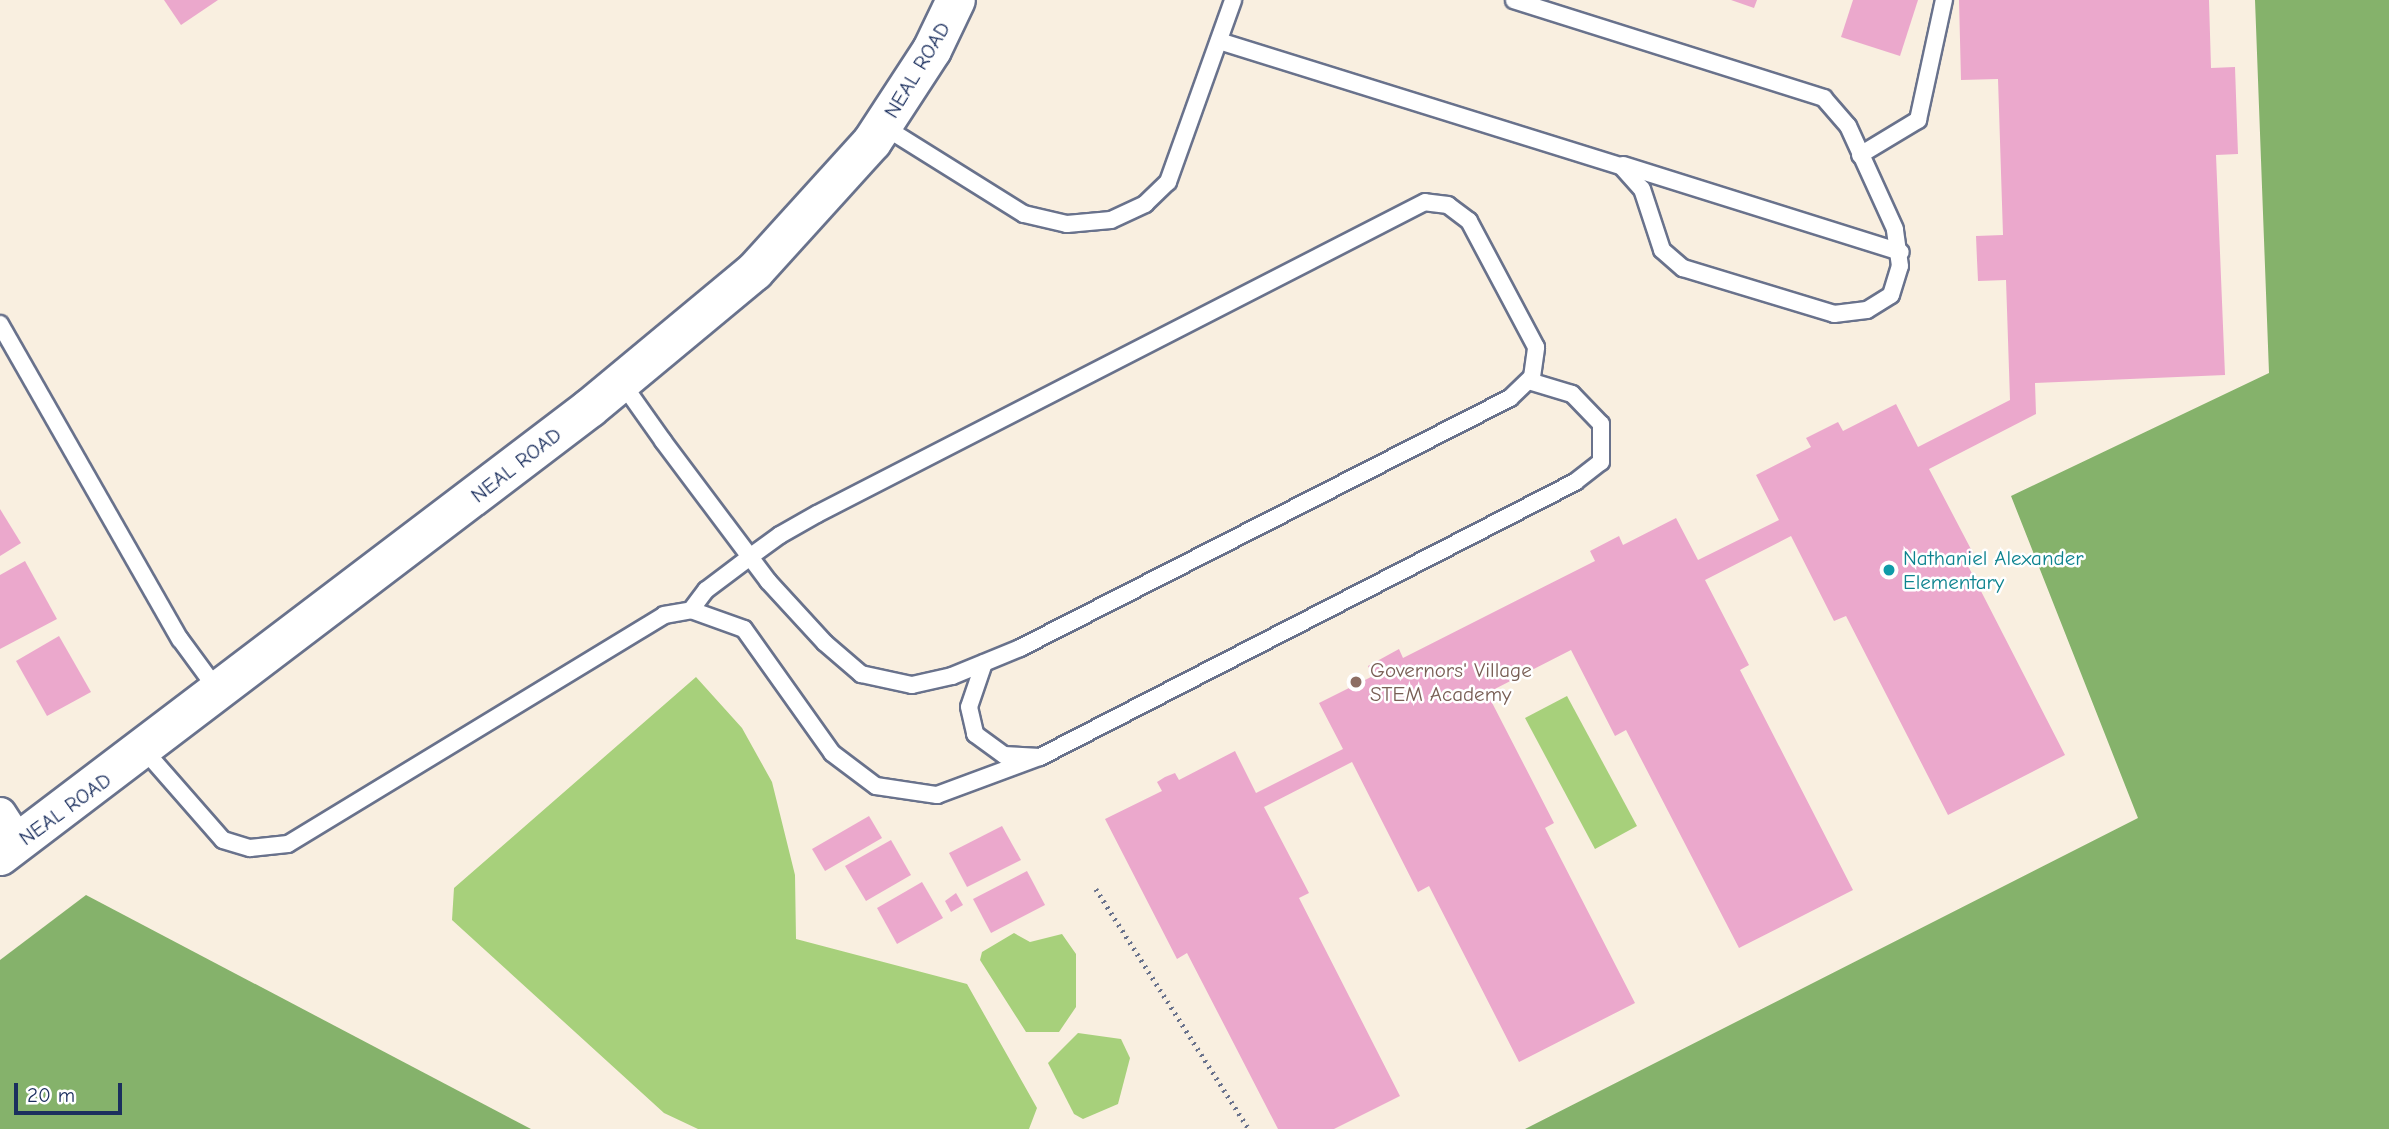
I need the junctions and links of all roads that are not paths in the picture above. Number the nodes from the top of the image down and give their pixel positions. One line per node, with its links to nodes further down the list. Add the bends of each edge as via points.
1 (956, 0): 6 (street, NEAL ROAD)
2 (1233, 0): 5 (lane)
3 (1514, 0): 7 (lane, via 1813,92 1836,107)
4 (1944, 0): 7 (lane, via 1918,120)
5 (1219, 41): 6 (lane, via 1168,181 1145,204 1111,220 1067,224 1024,214); 8 (lane)
6 (883, 127): 12 (street, NEAL ROAD, via 842,181 764,262)
7 (1860, 155): 9 (lane)
8 (1604, 159): 9 (lane); 9 (lane, via 1621,166 1642,189 1669,259 1812,311 1850,314 1880,305 1898,280)
9 (1900, 251)
10 (0, 324): 16 (lane, via 180,639)
11 (1529, 381): 13 (lane, via 1536,347 1477,232 1458,210 1425,202 817,514); 15 (lane, via 1510,398); 18 (lane, via 1572,394 1597,416 1604,453 1587,476)
12 (622, 383): 13 (lane); 16 (street, NEAL ROAD)
13 (750, 557): 14 (lane, via 706,590); 15 (lane, via 846,664 870,679 927,683)
14 (691, 610): 17 (lane, via 664,615 288,844 250,848 223,840); 18 (lane, via 744,629 832,753 876,786 937,795)
15 (984, 663): 18 (lane, via 969,707 975,734 1004,755)
16 (220, 694): 17 (street, NEAL ROAD)
17 (145, 751): 19 (street, NEAL ROAD)
18 (1040, 757)
19 (6, 838)

